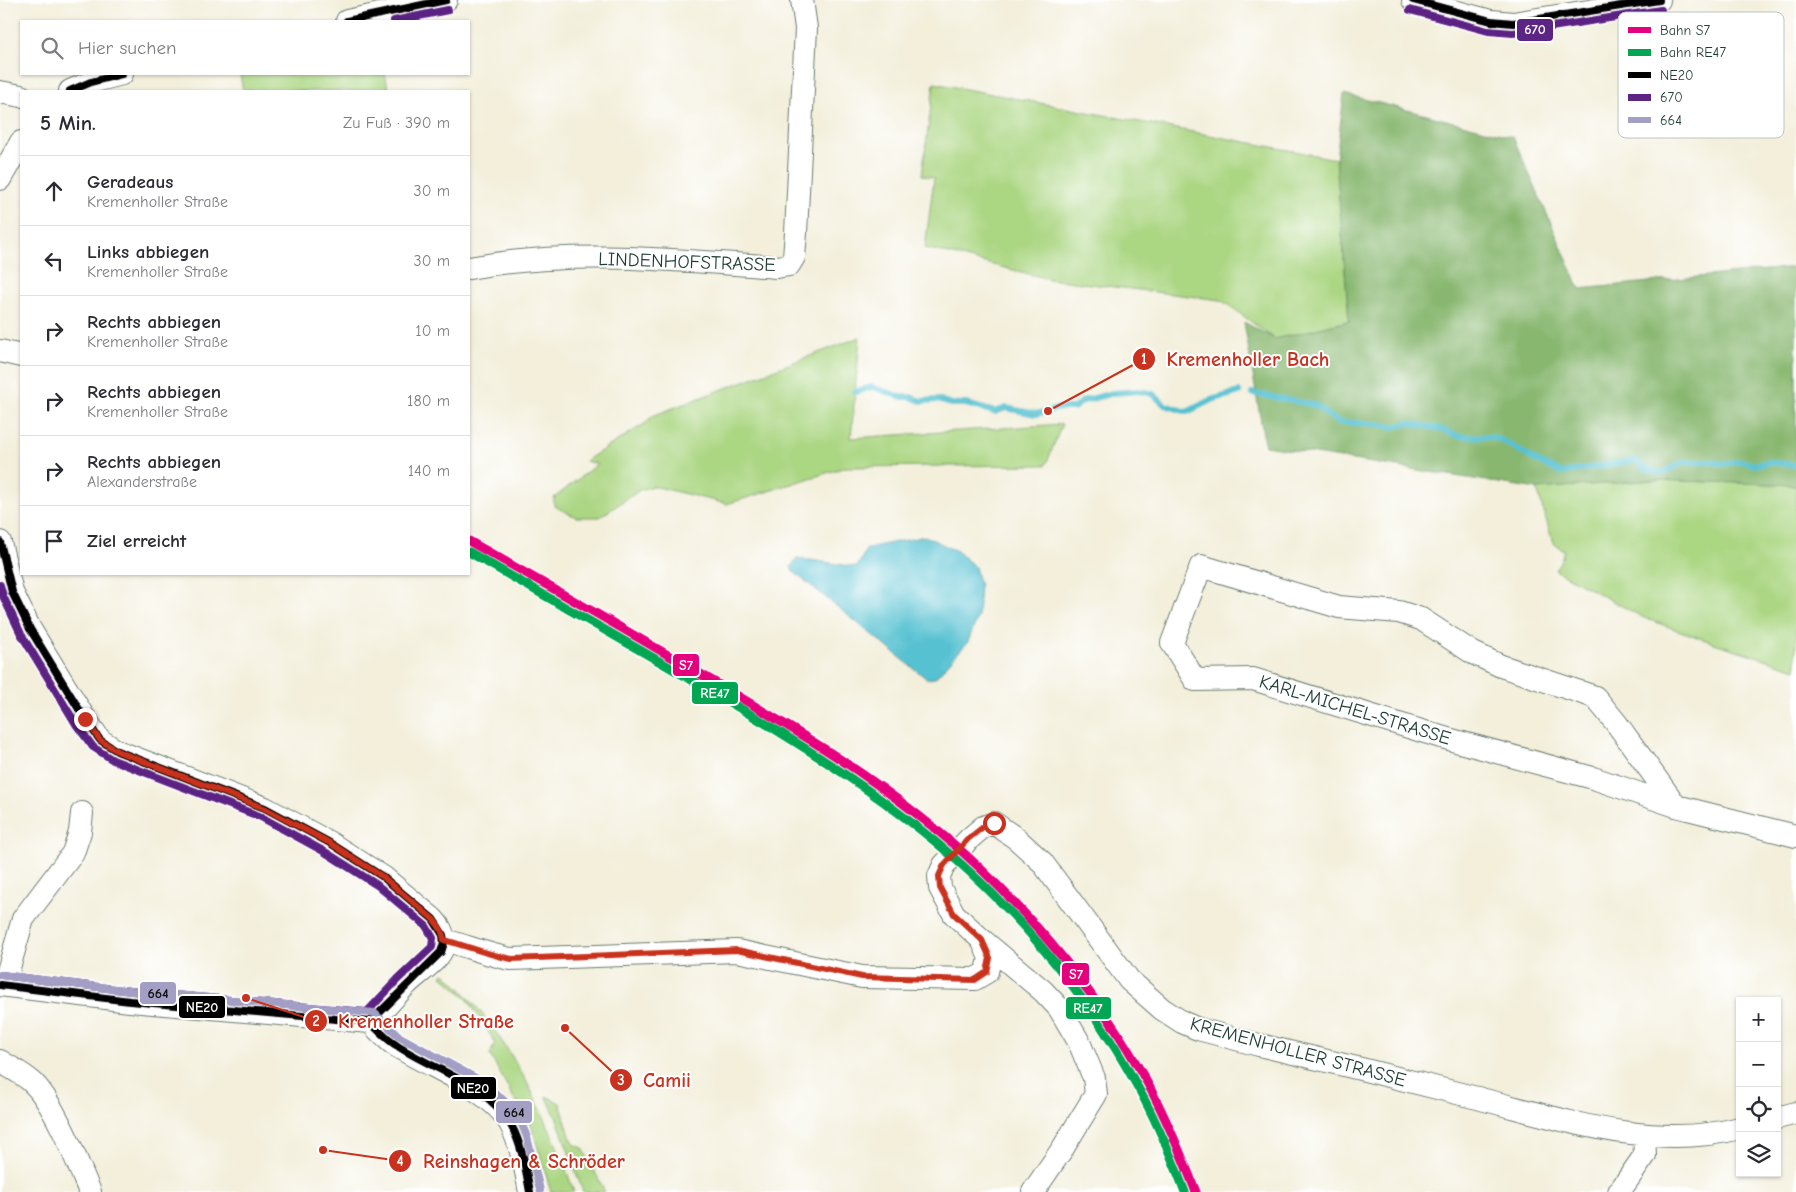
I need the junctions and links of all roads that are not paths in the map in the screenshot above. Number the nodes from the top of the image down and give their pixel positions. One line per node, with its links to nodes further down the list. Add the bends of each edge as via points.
1 (446, 0): 6 (street)
2 (802, 0): 14 (street, LINDENHOFSTRASSE, via 806,28 796,233 794,257 789,265 582,258)
3 (1413, 0): 5 (street)
4 (1659, 0): 5 (street, via 1512,23 1491,21)
5 (1438, 3)
6 (369, 8): 7 (street)
7 (349, 20)
8 (118, 75): 9 (street)
9 (72, 90)
10 (0, 92): 11 (street)
11 (20, 96)
12 (20, 144): 13 (street)
13 (0, 179)
14 (470, 268)
15 (0, 351): 16 (street)
16 (20, 356)
17 (0, 542): 21 (street, via 12,592 30,629 100,740 117,751 264,808 330,843 383,877 433,919)
18 (1676, 806): 18 (street, KARL-MICHEL-STRASSE, via 1595,697 1501,666 1472,653 1421,619 1399,612 1339,607 1201,566 1172,643 1195,680 1253,679 1441,737 1594,778); 20 (street, KARL-MICHEL-STRASSE)
19 (82, 813): 23 (street, via 73,853 23,919)
20 (1796, 836)
21 (444, 940): 22 (street, via 512,959 737,950 862,977 975,980 987,972 990,958); 24 (street, via 437,957)
22 (982, 940): 29 (street, KREMENHOLLER STRASSE, via 954,914 940,888 939,876 944,865 968,839 994,823 1042,862 1129,980 1182,1022 1242,1041 1569,1121); 32 (street, via 1059,1008 1079,1042 1094,1078 1096,1094)
23 (2, 985): 24 (street, via 130,1001)
24 (370, 1022): 31 (street, via 394,1044 478,1091 501,1111 511,1125)
25 (0, 1061): 30 (street, via 33,1083 44,1095)
26 (1796, 1113): 27 (street)
27 (1781, 1117)
28 (1736, 1129): 29 (street, KREMENHOLLER STRASSE, via 1698,1136)
29 (1644, 1136): 33 (street, via 1645,1155)
30 (90, 1192)
31 (530, 1192)
32 (1033, 1192)
33 (1619, 1192)

